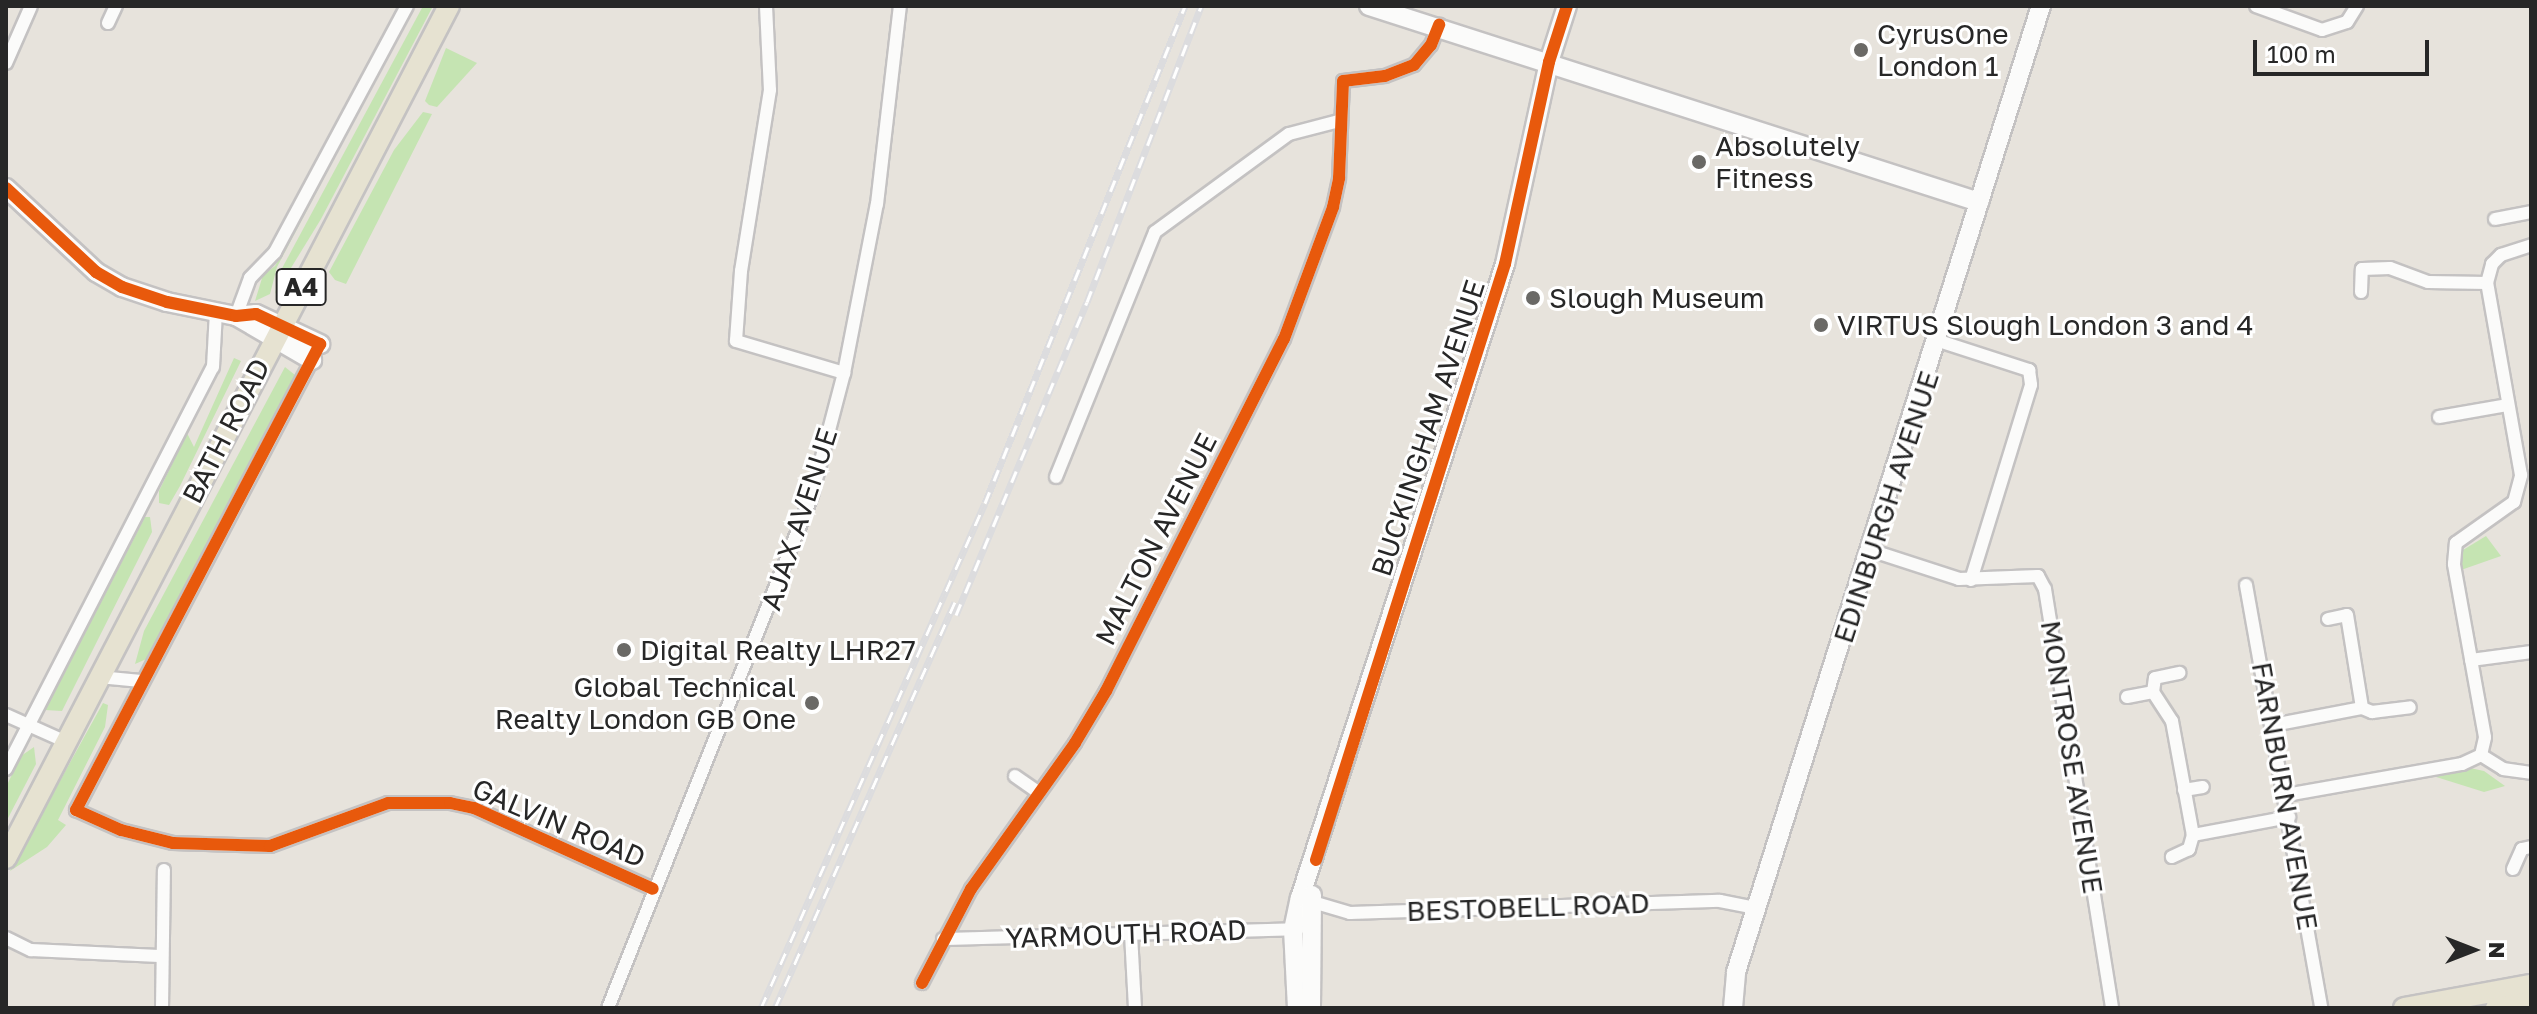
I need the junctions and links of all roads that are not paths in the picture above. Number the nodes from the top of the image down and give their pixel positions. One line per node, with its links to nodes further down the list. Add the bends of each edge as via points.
1 (31, 6): 13 (street)
2 (407, 6): 23 (street, via 275,252 250,278)
3 (449, 6): 24 (main road, BATH ROAD / A4)
4 (766, 6): 27 (street, via 770,90 741,271 736,341)
5 (900, 6): 27 (street, AJAX AVENUE, via 877,204)
6 (1369, 6): 11 (street)
7 (1567, 6): 12 (street, BUCKINGHAM AVENUE)
8 (2041, 6): 16 (street, EDINBURGH AVENUE)
9 (2256, 6): 10 (street, via 2322,30 2347,22)
10 (2357, 6)
11 (1439, 25): 12 (street); 14 (street, MALTON AVENUE, via 1414,65 1385,76 1343,81)
12 (1549, 62): 16 (street); 64 (street, BUCKINGHAM AVENUE, via 1505,264)
13 (6, 63)
14 (1339, 121): 30 (street, via 1289,134 1155,232); 54 (street, MALTON AVENUE, via 1339,178 1326,235 1299,308 1106,691)
15 (6, 188): 22 (street, via 96,272 142,296)
16 (1979, 202): 25 (street, EDINBURGH AVENUE)
17 (2531, 212): 18 (street, via 2513,220)
18 (2495, 219)
19 (2531, 245): 20 (street, via 2501,255 2492,264)
20 (2487, 283): 21 (street, via 2428,282 2390,268 2362,269); 28 (street)
21 (2361, 292)
22 (216, 311): 23 (street); 46 (street, BATH ROAD, via 213,367)
23 (236, 316): 24 (street, via 256,314)
24 (278, 332): 26 (street); 38 (main road, BATH ROAD / A4)
25 (1939, 341): 31 (street, EDINBURGH AVENUE); 32 (street, via 2029,370 2031,385)
26 (316, 352): 39 (street)
27 (844, 373): 63 (street, AJAX AVENUE, via 789,561)
28 (2508, 405): 29 (street); 36 (street, via 2521,475 2514,502 2456,543 2454,564)
29 (2439, 417)
30 (1056, 477)
31 (1873, 551): 32 (street, MONTROSE AVENUE); 65 (street, EDINBURGH AVENUE)
32 (1971, 580): 80 (street, MONTROSE AVENUE, via 2032,574 2045,589)
33 (2246, 585): 45 (street, FARNBURN AVENUE)
34 (2328, 619): 43 (street, via 2347,615)
35 (2531, 652): 36 (street)
36 (2471, 660): 48 (street, via 2485,737)
37 (2179, 673): 40 (street, via 2155,678)
38 (99, 677): 39 (street); 47 (main road, BATH ROAD / A4)
39 (141, 681): 63 (street, GALVIN ROAD, via 76,810 121,830 173,843 270,846 388,803 450,803 474,808)
40 (2153, 692): 41 (street); 53 (street, via 2172,721)
41 (2127, 697)
42 (2410, 707): 43 (street, via 2372,712)
43 (2362, 708): 45 (street)
44 (6, 715): 46 (street)
45 (2273, 725): 55 (street, FARNBURN AVENUE)
46 (28, 726): 47 (street); 49 (street, BATH ROAD)
47 (64, 741): 60 (main road, BATH ROAD / A4)
48 (2481, 755): 50 (street, via 2503,769); 55 (street, via 2462,764)
49 (6, 769)
50 (2531, 773)
51 (1015, 776): 54 (street)
52 (2203, 787): 53 (street)
53 (2184, 790): 57 (street)
54 (1038, 792): 69 (street, MALTON AVENUE)
55 (2286, 795): 56 (street, FARNBURN AVENUE)
56 (2289, 817): 57 (street); 81 (street, FARNBURN AVENUE)
57 (2193, 835): 59 (street, via 2189,849)
58 (2531, 847): 61 (street, via 2522,849)
59 (2172, 857)
60 (6, 858)
61 (2513, 869)
62 (164, 870): 70 (street)
63 (653, 889): 75 (street, AJAX AVENUE)
64 (1306, 900): 65 (street, BESTOBELL ROAD, via 1350,913 1720,901); 66 (street, BUCKINGHAM AVENUE)
65 (1756, 908): 79 (street, EDINBURGH AVENUE, via 1736,972)
66 (1301, 929): 67 (street, YARMOUTH ROAD); 77 (street, BUCKINGHAM AVENUE); 78 (street, BUCKINGHAM AVENUE)
67 (1131, 934): 69 (street, YARMOUTH ROAD); 76 (street)
68 (6, 938): 70 (street, via 31,950)
69 (943, 939): 71 (street, MALTON AVENUE)
70 (159, 956): 74 (street)
71 (922, 983)
72 (2531, 985): 82 (main road)
73 (2531, 1002): 83 (main road)
74 (162, 1008)
75 (608, 1008)
76 (1135, 1008)
77 (1297, 1008)
78 (1311, 1008)
79 (1733, 1008)
80 (2112, 1008)
81 (2321, 1008)
82 (2404, 1008)
83 (2496, 1008)

